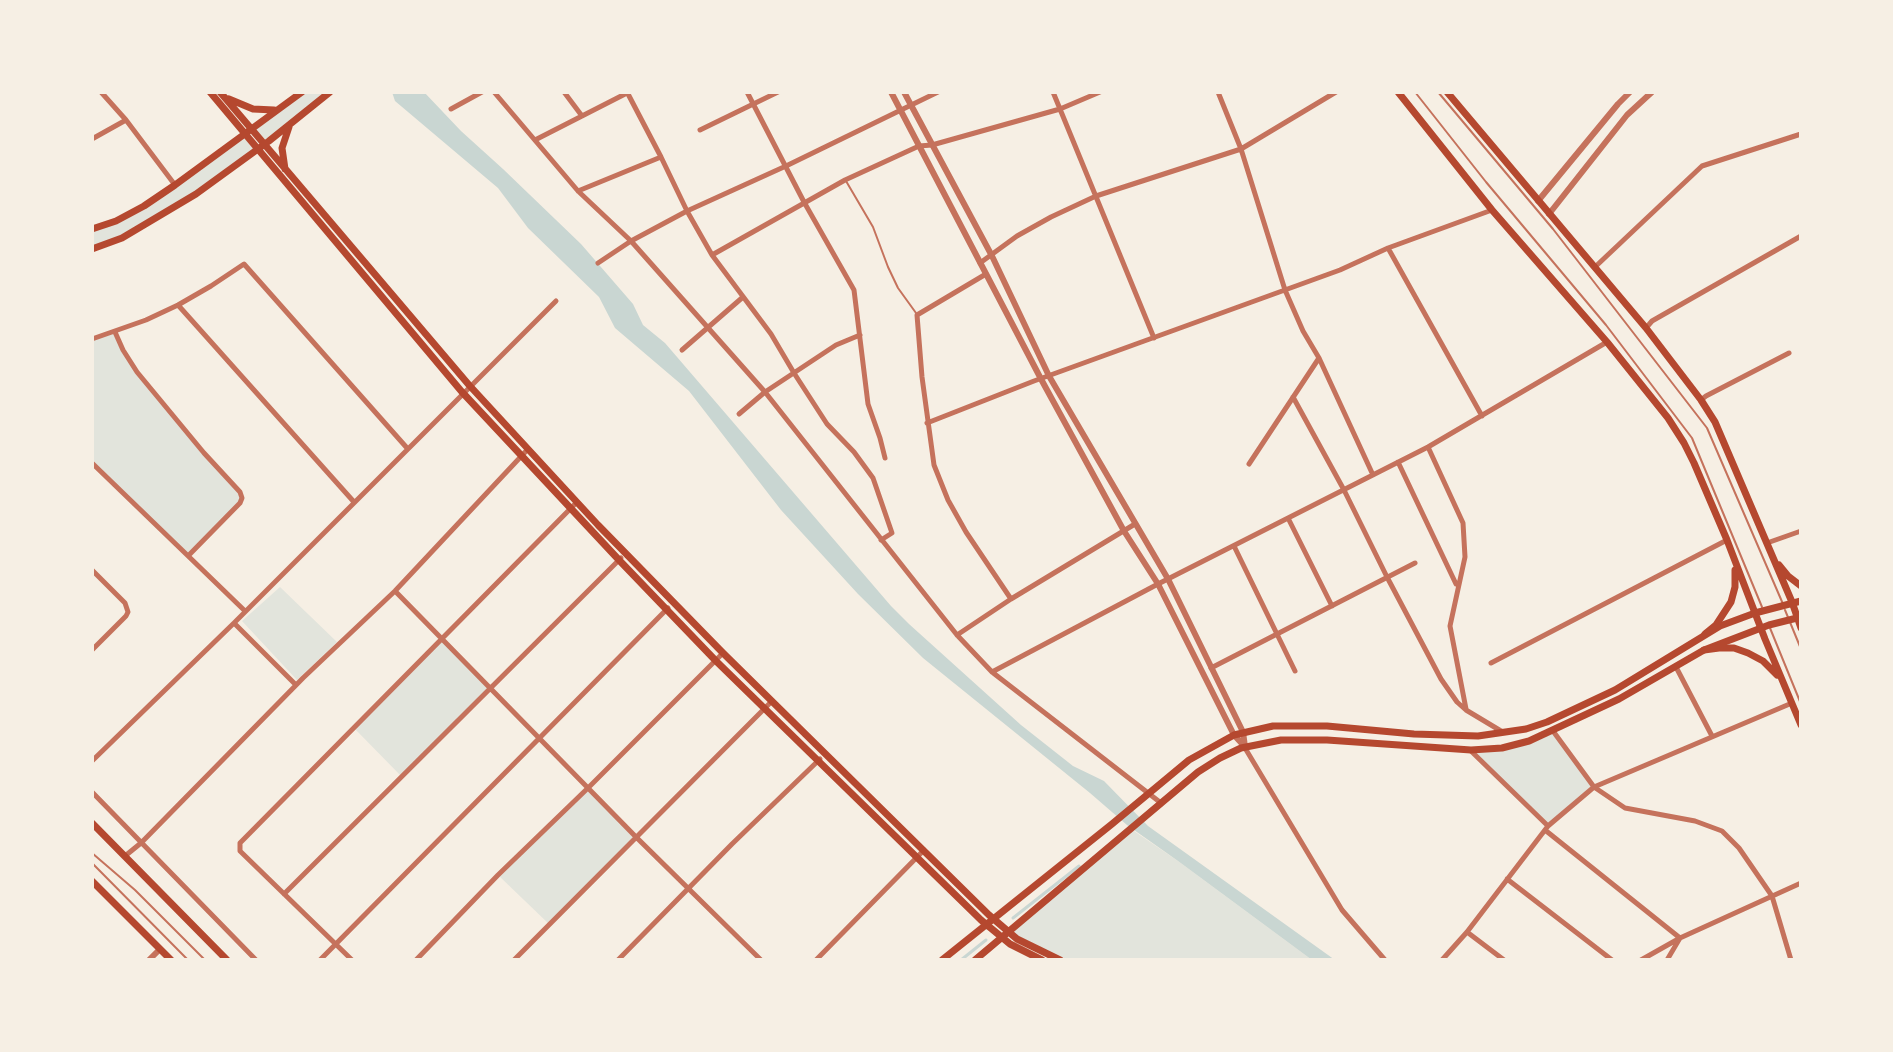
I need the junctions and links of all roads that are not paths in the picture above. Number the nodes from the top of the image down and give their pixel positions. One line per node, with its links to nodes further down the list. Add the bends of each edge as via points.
1 (101, 92): 34 (street)
2 (210, 92): 37 (main road)
3 (302, 92): 30 (main road)
4 (330, 92): 35 (main road)
5 (482, 92): 28 (street)
6 (494, 92): 40 (street)
7 (564, 92): 33 (street)
8 (628, 92): 33 (street); 45 (street)
9 (747, 92): 25 (street)
10 (778, 92): 25 (street)
11 (891, 92): 31 (street)
12 (904, 92): 27 (street)
13 (938, 92): 27 (street)
14 (1053, 92): 29 (street)
15 (1100, 92): 29 (street)
16 (1218, 92): 44 (street)
17 (1336, 92): 44 (street)
18 (1398, 92): 54 (main road)
19 (1415, 92): 131 (lane, via 1692,438)
20 (1438, 92): 127 (lane, via 1553,229 1707,428)
21 (1447, 92): 52 (main road)
22 (1630, 92): 26 (street)
23 (1652, 92): 32 (street)
24 (221, 94): 30 (main road, via 243,106); 37 (main road)
25 (753, 104): 36 (street); 46 (street)
26 (1618, 104): 32 (street); 52 (street)
27 (911, 106): 31 (street); 41 (street)
28 (451, 109)
29 (1060, 109): 41 (street); 51 (street)
30 (276, 110): 37 (main road)
31 (900, 111): 42 (street); 46 (street)
32 (1627, 115): 56 (street)
33 (582, 116): 40 (street)
34 (126, 120): 39 (street); 49 (street)
35 (293, 122): 43 (main road); 47 (main road, via 282,148)
36 (700, 130)
37 (248, 131): 43 (main road); 49 (main road)
38 (1801, 134): 66 (street, via 1702,166)
39 (92, 139)
40 (535, 140): 50 (street)
41 (932, 145): 42 (street); 63 (street)
42 (919, 146): 48 (street); 65 (street)
43 (261, 147): 47 (main road); 61 (main road, via 158,217); 86 (main road)
44 (1241, 149): 51 (street); 68 (street)
45 (661, 157): 50 (street); 55 (street)
46 (786, 166): 53 (street); 55 (street)
47 (286, 171): 85 (main road)
48 (845, 180): 53 (street); 72 (lane, via 873,227 898,288)
49 (175, 185): 57 (main road, via 116,221)
50 (578, 191): 59 (street)
51 (1096, 196): 63 (street, via 1017,236); 77 (street)
52 (1538, 201): 56 (main road)
53 (804, 202): 62 (street); 76 (street, via 854,290)
54 (1492, 210): 60 (street); 79 (main road)
55 (687, 211): 59 (street); 62 (street)
56 (1549, 214): 66 (main road)
57 (92, 229)
58 (1801, 236): 74 (street)
59 (631, 241): 64 (street); 73 (street)
60 (1388, 248): 68 (street); 91 (street)
61 (92, 249)
62 (712, 255): 69 (street)
63 (992, 256): 65 (street); 84 (street)
64 (598, 263)
65 (980, 263): 67 (street)
66 (1595, 268): 74 (main road)
67 (986, 274): 72 (street); 84 (street)
68 (1285, 290): 77 (street); 82 (street)
69 (743, 297): 73 (street); 83 (street)
70 (556, 301): 85 (street)
71 (178, 305): 75 (street); 94 (street, via 244,264); 102 (street)
72 (917, 315): 92 (street)
73 (707, 328): 80 (street); 87 (street)
74 (1646, 328): 89 (main road)
75 (115, 332): 78 (street); 114 (street, via 137,372 242,498)
76 (860, 335): 83 (street); 96 (street, via 868,404)
77 (1154, 338): 84 (street)
78 (92, 339)
79 (1607, 342): 91 (street); 109 (main road, via 1684,443)
80 (682, 350)
81 (1789, 353): 89 (street)
82 (1319, 358): 88 (street); 100 (street)
83 (794, 373): 87 (street); 108 (street, via 827,424 873,478 892,533)
84 (1045, 377): 92 (street); 105 (street); 106 (street)
85 (469, 385): 86 (street); 95 (main road)
86 (462, 392): 94 (street); 95 (main road)
87 (765, 392): 90 (street); 108 (street)
88 (1293, 397): 99 (street); 101 (street)
89 (1701, 400): 110 (main road)
90 (739, 414)
91 (1482, 416): 93 (street)
92 (927, 423): 125 (street, via 934,465 948,500)
93 (1428, 447): 97 (street); 122 (street, via 1463,523 1465,557)
94 (407, 448): 102 (street)
95 (525, 452): 103 (main road); 124 (street)
96 (885, 458)
97 (1398, 462): 100 (street); 122 (street)
98 (92, 463): 114 (street)
99 (1249, 464)
100 (1373, 475): 101 (street)
101 (1344, 490): 104 (street); 119 (street)
102 (354, 502): 130 (street)
103 (574, 505): 112 (main road); 116 (main road); 139 (street)
104 (1288, 518): 111 (street); 128 (street)
105 (1135, 524): 106 (street); 120 (street)
106 (1124, 531): 121 (street); 125 (street)
107 (1801, 531): 110 (street)
108 (881, 540): 138 (street)
109 (1727, 540): 115 (main road); 145 (street)
110 (1767, 543): 113 (main road)
111 (1234, 546): 120 (street); 136 (street)
112 (626, 553): 116 (street); 126 (main road)
113 (1771, 553): 123 (main road); 127 (main road)
114 (189, 555): 130 (street)
115 (1732, 556): 131 (main road); 137 (main road, via 1731,602)
116 (619, 560): 129 (main road); 152 (street)
117 (1415, 563): 119 (street)
118 (92, 570): 141 (street, via 127,608 126,616)
119 (1387, 577): 128 (street); 156 (street, via 1441,679)
120 (1168, 579): 121 (street); 147 (street)
121 (1158, 584): 149 (street); 160 (street)
122 (1457, 586): 156 (street, via 1450,626)
123 (1801, 586)
124 (395, 591): 139 (street); 150 (street)
125 (1011, 599): 138 (street)
126 (674, 602): 129 (street); 143 (main road)
127 (1792, 603): 131 (main road); 132 (main road)
128 (1332, 606): 136 (street)
129 (666, 609): 144 (main road); 163 (street)
130 (245, 611): 133 (street)
131 (1759, 612): 134 (main road); 137 (main road)
132 (1796, 618): 134 (main road); 135 (main road); 140 (lane)
133 (234, 623): 150 (street); 169 (street)
134 (1765, 626): 142 (main road); 151 (main road); 155 (lane)
135 (1801, 628)
136 (1276, 634): 147 (street); 148 (street)
137 (1705, 634): 159 (main road, via 1615,690 1547,722)
138 (957, 635): 149 (street)
139 (442, 639): 152 (street); 187 (street, via 242,840 240,851)
140 (1801, 649)
141 (92, 650)
142 (1704, 650): 146 (main road); 151 (main road, via 1734,648 1748,653 1763,661)
143 (723, 653): 144 (street); 154 (main road)
144 (716, 661): 154 (main road); 170 (street)
145 (1491, 663)
146 (1676, 667): 158 (main road); 162 (street)
147 (1211, 668): 160 (street)
148 (1295, 671)
149 (992, 672): 173 (street)
150 (296, 685): 178 (street)
151 (1784, 686): 153 (main road)
152 (491, 687): 163 (street); 187 (street)
153 (1792, 703): 157 (main road); 162 (street)
154 (768, 704): 167 (main road); 168 (main road); 177 (street)
155 (1801, 704)
156 (1466, 710): 159 (street)
157 (1801, 725)
158 (1553, 731): 166 (main road, via 1502,748); 171 (street)
159 (1506, 733): 161 (main road)
160 (1238, 734): 161 (main road, via 1273,726 1327,726); 164 (street); 173 (main road, via 1189,760)
161 (1439, 735): 165 (main road)
162 (1712, 736): 171 (street)
163 (540, 739): 170 (street); 194 (street)
164 (1245, 747): 165 (main road, via 1327,740); 174 (main road, via 1198,772); 213 (street, via 1342,910)
165 (1438, 748): 166 (main road)
166 (1471, 750): 176 (street)
167 (826, 753): 168 (street); 180 (main road)
168 (819, 760): 180 (main road); 186 (street)
169 (92, 761)
170 (589, 787): 177 (street); 204 (street)
171 (1594, 787): 176 (street); 188 (street, via 1625,808 1722,831)
172 (92, 792): 178 (street)
173 (1150, 793): 174 (street); 189 (main road)
174 (1161, 803): 192 (main road)
175 (92, 823): 181 (main road)
176 (1546, 828): 183 (street); 193 (street)
177 (636, 837): 186 (street); 205 (street)
178 (141, 843): 181 (street); 201 (street)
179 (92, 853): 199 (lane)
180 (921, 854): 189 (main road); 190 (main road); 208 (street)
181 (125, 856): 200 (main road)
182 (92, 863): 198 (lane)
183 (1507, 879): 191 (street); 216 (street)
184 (1801, 883): 188 (street)
185 (93, 885): 195 (main road)
186 (690, 889): 206 (street); 207 (street)
187 (284, 894): 194 (street)
188 (1772, 896): 193 (street); 219 (street)
189 (993, 918): 190 (main road); 192 (main road)
190 (986, 924): 192 (main road); 209 (main road)
191 (1467, 932): 214 (street); 215 (street)
192 (1006, 935): 210 (main road); 211 (main road, via 1010,944); 212 (main road)
193 (1680, 938): 217 (street); 218 (street)
194 (336, 943): 202 (street); 203 (street)
195 (160, 949): 196 (street); 197 (main road)
196 (149, 960)
197 (171, 960)
198 (188, 960)
199 (205, 960)
200 (227, 960)
201 (256, 960)
202 (320, 960)
203 (352, 960)
204 (416, 960)
205 (514, 960)
206 (618, 960)
207 (761, 960)
208 (816, 960)
209 (942, 960)
210 (975, 960)
211 (1042, 960)
212 (1060, 960)
213 (1385, 960)
214 (1442, 960)
215 (1504, 960)
216 (1612, 960)
217 (1641, 960)
218 (1667, 960)
219 (1791, 960)

